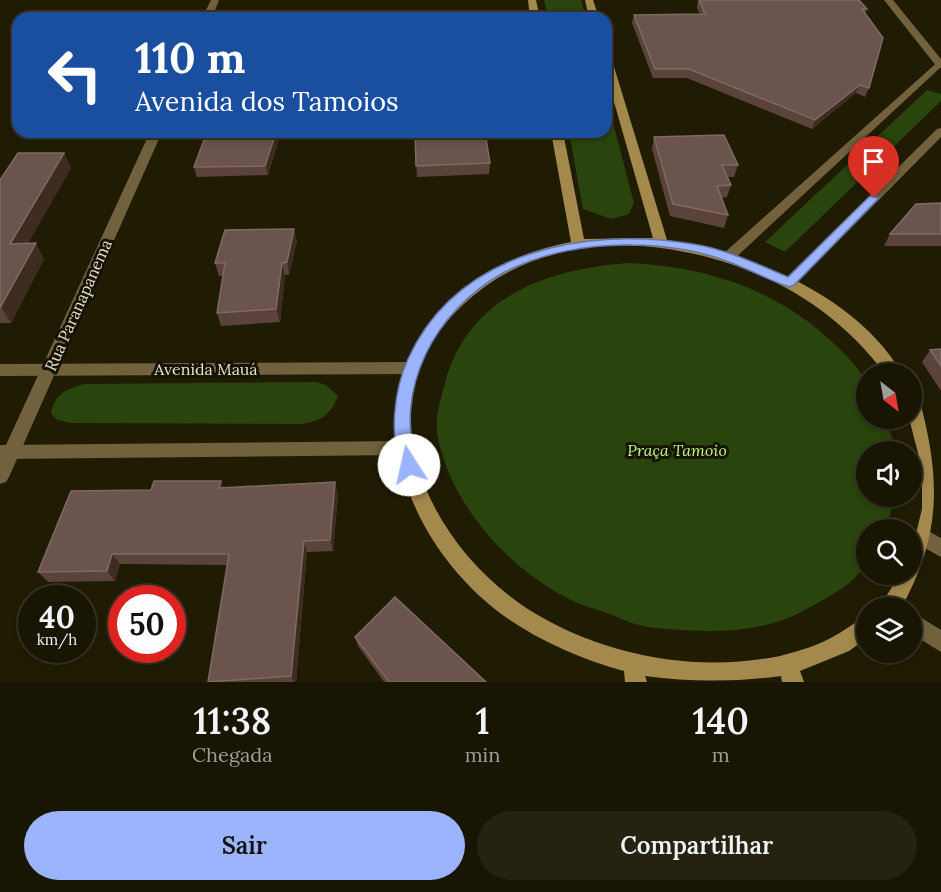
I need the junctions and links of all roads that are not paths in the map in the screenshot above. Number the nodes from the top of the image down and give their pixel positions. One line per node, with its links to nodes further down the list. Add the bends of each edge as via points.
1 (888, 0): 2 (street)
2 (940, 64): 9 (street)
3 (612, 77): 7 (main road)
4 (941, 131): 10 (street)
5 (153, 138): 14 (street, Rua Paranapanema)
6 (558, 138): 8 (main road)
7 (661, 243): 8 (main road, via 615,241); 9 (main road)
8 (578, 245): 12 (main road, via 524,259 476,285 437,321)
9 (728, 257): 10 (main road)
10 (789, 282): 11 (main road, via 834,311)
11 (886, 363)
12 (411, 368): 14 (street, Avenida Mauá); 16 (main road, via 403,406)
13 (0, 370): 14 (street, Avenida Mauá)
14 (49, 370): 17 (street, Rua Paranapanema)
15 (922, 424): 19 (main road, via 937,489)
16 (404, 448): 17 (street); 24 (main road, via 419,499 450,551 498,600 560,639)
17 (5, 452): 18 (street, Rua Paranapanema)
18 (0, 477)
19 (935, 545): 20 (main road)
20 (898, 597)
21 (922, 629): 23 (street)
22 (856, 633): 25 (main road)
23 (941, 642)
24 (635, 673): 25 (main road)
25 (791, 674)

